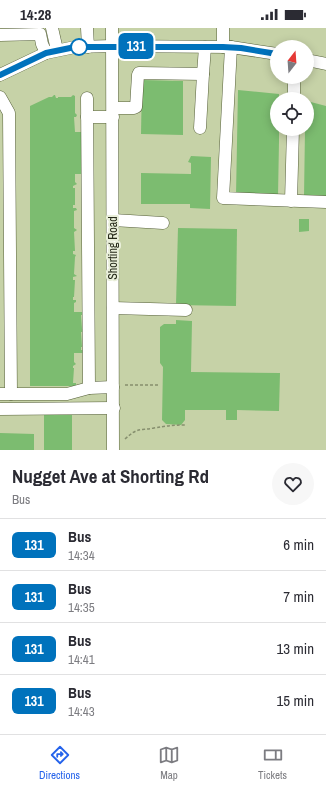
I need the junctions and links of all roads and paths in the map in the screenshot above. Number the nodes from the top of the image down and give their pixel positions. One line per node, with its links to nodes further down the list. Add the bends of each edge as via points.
1 (52, 28): 11 (street)
2 (87, 28): 9 (street)
3 (112, 28): 7 (street, Shorting Road)
4 (222, 28): 10 (street)
5 (40, 31): 6 (street); 11 (street, via 42,44)
6 (0, 35)
7 (113, 46): 8 (street); 9 (street); 19 (street, Shorting Road)
8 (205, 46): 10 (street); 15 (street)
9 (88, 47): 11 (street)
10 (227, 47): 12 (street); 23 (street, via 223,198)
11 (52, 52): 16 (street)
12 (270, 53)
13 (314, 61): 14 (street)
14 (326, 64)
15 (203, 74): 19 (street, via 139,73 136,107); 21 (street)
16 (0, 75)
17 (0, 97): 32 (street, via 9,113)
18 (87, 98): 20 (street)
19 (113, 112): 20 (street); 25 (street, Shorting Road)
20 (87, 117): 31 (street)
21 (200, 128)
22 (293, 136): 23 (street)
23 (291, 202): 24 (street)
24 (326, 202)
25 (113, 220): 26 (street); 27 (street, Shorting Road)
26 (163, 222)
27 (113, 308): 28 (street); 30 (street, Shorting Road)
28 (186, 310)
29 (158, 385): 30 (path)
30 (119, 386): 31 (street); 33 (street, Shorting Road)
31 (89, 388): 32 (street, via 67,394)
32 (6, 394)
33 (114, 408): 34 (street); 37 (street, Shorting Road)
34 (0, 409)
35 (186, 425): 36 (path, via 142,428)
36 (125, 439)
37 (113, 450)

